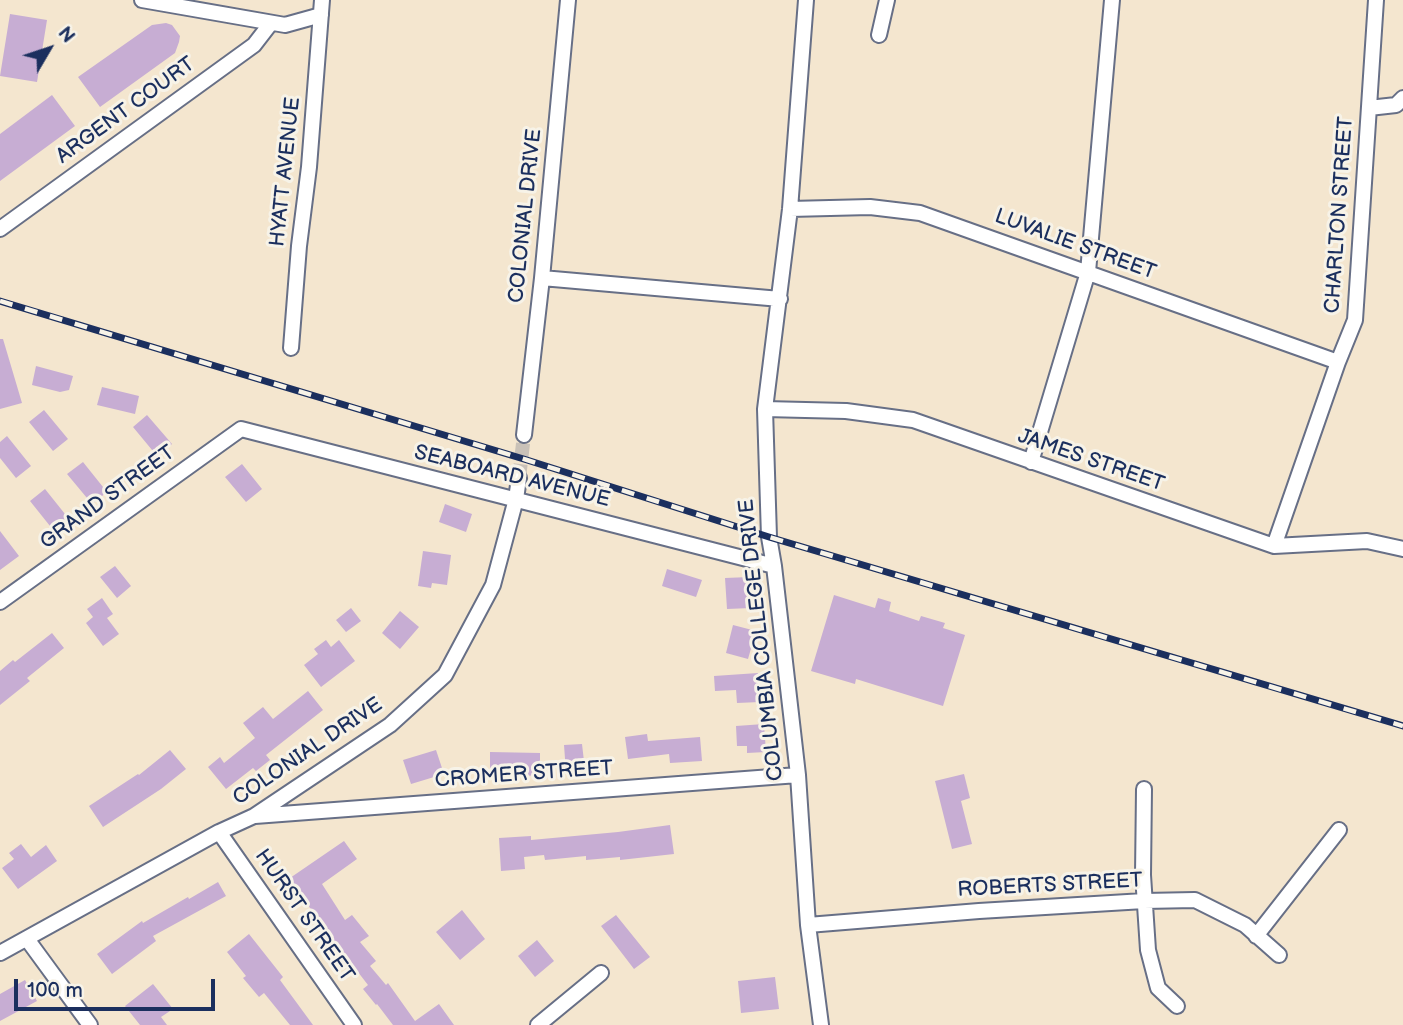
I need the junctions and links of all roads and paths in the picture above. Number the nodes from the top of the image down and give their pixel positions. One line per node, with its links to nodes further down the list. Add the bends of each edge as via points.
1 (142, 0): 8 (street)
2 (568, 0): 15 (street, COLONIAL DRIVE)
3 (806, 0): 12 (street, COLUMBIA COLLEGE DRIVE)
4 (887, 0): 9 (street)
5 (1112, 0): 14 (street)
6 (1376, 0): 11 (street, CHARLTON STREET)
7 (322, 7): 8 (street, via 285,25); 17 (street, HYATT AVENUE)
8 (271, 23): 13 (street, ARGENT COURT, via 254,45)
9 (878, 35)
10 (1403, 98): 11 (street, via 1396,106)
11 (1369, 108): 18 (street, CHARLTON STREET, via 1355,320)
12 (790, 209): 14 (street, LUVALIE STREET, via 920,213); 16 (street, COLUMBIA COLLEGE DRIVE)
13 (0, 229)
14 (1088, 272): 18 (street, LUVALIE STREET); 22 (street)
15 (541, 278): 16 (street); 21 (street, COLONIAL DRIVE)
16 (780, 299): 19 (street, COLUMBIA COLLEGE DRIVE)
17 (291, 348)
18 (1338, 362): 25 (street, CHARLTON STREET)
19 (765, 409): 22 (street, JAMES STREET, via 846,411 912,420); 27 (street, COLUMBIA COLLEGE DRIVE)
20 (241, 429): 24 (street, SEABOARD AVENUE); 28 (street, GRAND STREET)
21 (524, 435)
22 (1031, 462): 25 (street, JAMES STREET)
23 (519, 478): 24 (street, COLONIAL DRIVE)
24 (516, 499): 27 (street, SEABOARD AVENUE); 31 (street, COLONIAL DRIVE, via 493,585 444,675 390,725)
25 (1274, 546): 26 (street, JAMES STREET, via 1367,541)
26 (1403, 549)
27 (774, 566): 29 (street, COLUMBIA COLLEGE DRIVE)
28 (0, 602)
29 (798, 775): 31 (street, CROMER STREET); 35 (street, COLUMBIA COLLEGE DRIVE)
30 (1144, 789): 34 (street)
31 (254, 816): 33 (street, COLONIAL DRIVE)
32 (1339, 830): 36 (street)
33 (219, 832): 37 (street, COLONIAL DRIVE); 43 (street, HURST STREET)
34 (1144, 901): 35 (street, ROBERTS STREET); 36 (street, ROBERTS STREET, via 1195,900 1245,925); 41 (street, via 1148,950 1158,988)
35 (808, 925): 45 (street, COLUMBIA COLLEGE DRIVE)
36 (1256, 936): 39 (street, ROBERTS STREET)
37 (27, 939): 38 (street, COLONIAL DRIVE); 42 (street)
38 (0, 953)
39 (1279, 955)
40 (601, 973): 44 (street)
41 (1177, 1006)
42 (90, 1025)
43 (354, 1025)
44 (538, 1025)
45 (821, 1025)

